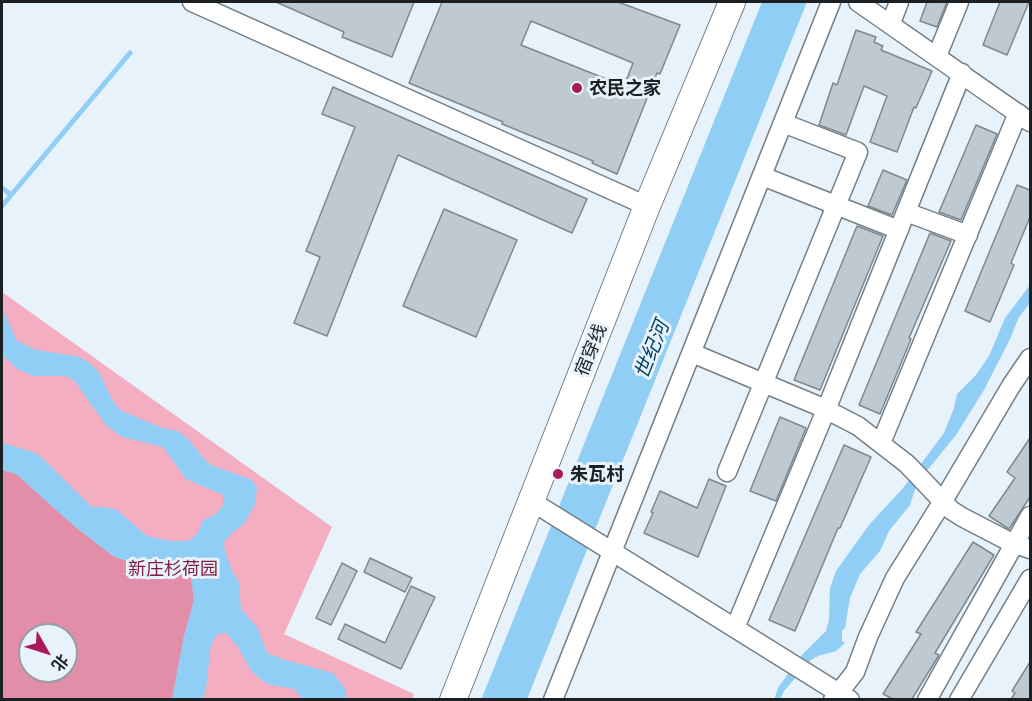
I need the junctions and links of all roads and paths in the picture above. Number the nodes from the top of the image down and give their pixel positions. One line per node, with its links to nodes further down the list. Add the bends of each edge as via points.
1 (192, 2): 14 (street)
2 (732, 2): 14 (main road, 宿穿线)
3 (831, 2): 11 (street)
4 (858, 2): 7 (street)
5 (899, 2): 7 (street)
6 (959, 2): 8 (street)
7 (891, 23): 8 (street)
8 (937, 56): 9 (street)
9 (962, 74): 10 (street); 15 (street)
10 (1024, 118): 17 (street)
11 (783, 123): 12 (street); 13 (street, via 858,152)
12 (762, 176): 13 (street); 18 (street)
13 (836, 205): 16 (street); 20 (street)
14 (647, 206): 25 (main road, 宿穿线)
15 (906, 212): 16 (street); 17 (street)
16 (899, 230): 21 (street)
17 (968, 235): 22 (street)
18 (692, 353): 20 (street); 28 (street)
19 (1030, 358): 24 (street)
20 (764, 383): 21 (street); 23 (street)
21 (826, 410): 22 (street); 30 (street)
22 (881, 443): 24 (street)
23 (727, 472)
24 (943, 501): 27 (street, via 962,517); 31 (street, via 895,578 855,672)
25 (539, 505): 28 (street); 32 (main road, 宿穿线)
26 (1030, 516): 27 (street)
27 (1023, 546): 34 (street)
28 (610, 550): 30 (street); 33 (street)
29 (1030, 579): 35 (street)
30 (735, 628): 31 (street)
31 (840, 697)
32 (453, 699)
33 (553, 699)
34 (927, 699)
35 (959, 699)

